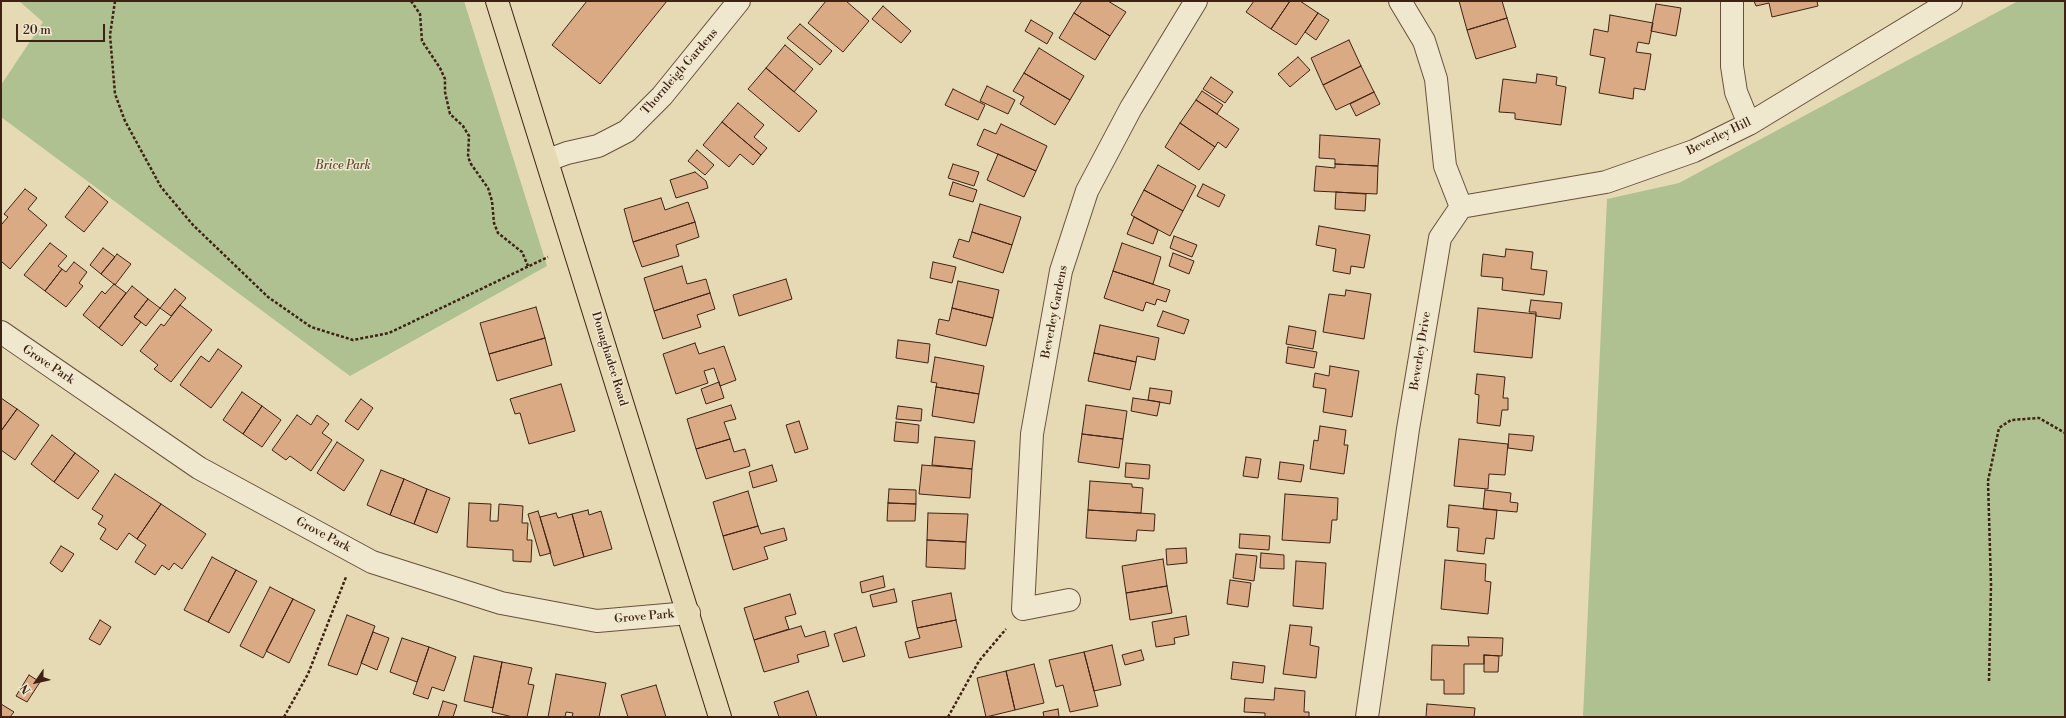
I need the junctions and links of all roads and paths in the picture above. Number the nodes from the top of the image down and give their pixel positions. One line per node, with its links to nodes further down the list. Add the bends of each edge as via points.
1 (115, 1): 13 (path, via 110,35 115,94 125,121 161,187 193,225 268,297 311,327 353,340 389,333)
2 (412, 1): 13 (path, via 420,14 422,41 445,80 450,114 469,136 468,157 488,188 498,233 522,252)
3 (497, 1): 10 (main road, Donaghadee Road)
4 (739, 1): 10 (street, Thornleigh Gardens, via 662,96 627,131 598,146)
5 (1196, 1): 18 (street, Beverley Gardens, via 1130,108 1087,191 1062,271 1032,434)
6 (1400, 1): 11 (street, via 1424,41 1436,79 1445,166)
7 (1732, 1): 9 (street, via 1732,66 1736,92)
8 (1950, 1): 9 (street, Beverley Hill)
9 (1748, 124): 11 (street, Beverley Hill, via 1694,151 1606,182)
10 (548, 160): 12 (main road, Donaghadee Road)
11 (1461, 207): 24 (street, Beverley Drive, via 1440,238 1407,437)
12 (574, 245): 13 (path); 19 (main road, Donaghadee Road)
13 (528, 266)
14 (1, 332): 16 (street, Grove Park, via 199,468)
15 (2065, 433): 20 (path, via 2039,418 2011,420 1999,428 1988,481 1991,585)
16 (355, 553): 19 (street, Grove Park, via 372,562 501,604 589,620); 21 (path, via 308,674)
17 (1069, 600): 18 (street)
18 (1024, 609): 23 (path, via 979,661)
19 (689, 613): 22 (main road, Donaghadee Road)
20 (1988, 681)
21 (284, 717)
22 (720, 717)
23 (948, 717)
24 (1367, 717)

